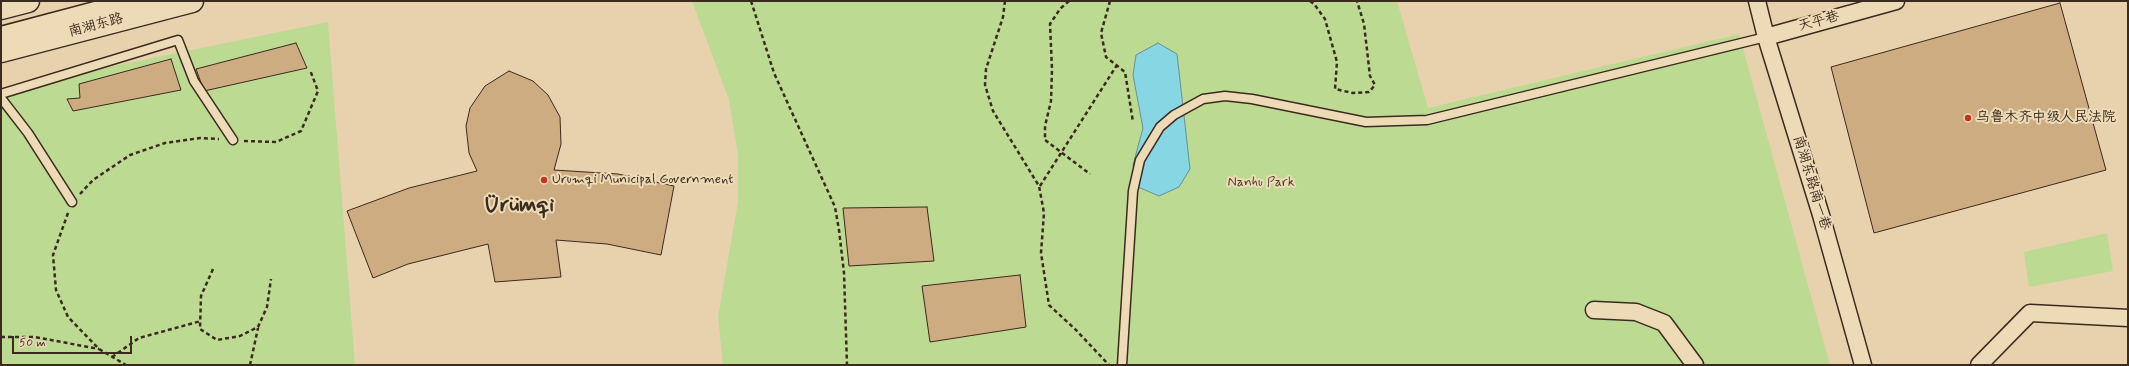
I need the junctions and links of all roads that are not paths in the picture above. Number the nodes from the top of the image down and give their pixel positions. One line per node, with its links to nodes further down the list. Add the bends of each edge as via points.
1 (28, 1): 7 (main road)
2 (34, 1): 7 (main road)
3 (141, 1): 9 (main road)
4 (192, 1): 10 (main road, 南湖东路)
5 (1757, 1): 8 (street, 南湖东路南一巷)
6 (1896, 1): 8 (street, 天平巷)
7 (1, 9)
8 (1766, 37): 17 (lane, via 1427,120 1366,122 1252,99 1225,96 1203,98 1174,115 1160,127 1140,160 1133,191); 19 (street, 南湖东路南一巷)
9 (1, 38)
10 (1, 52)
11 (1, 94): 13 (lane, via 178,40 194,81)
12 (1, 98): 14 (lane, via 28,133)
13 (233, 140)
14 (72, 202)
15 (1594, 310): 18 (street, via 1636,312 1664,323)
16 (2128, 318): 20 (street, via 2030,313)
17 (1122, 365)
18 (1695, 365)
19 (1863, 365)
20 (1979, 365)

